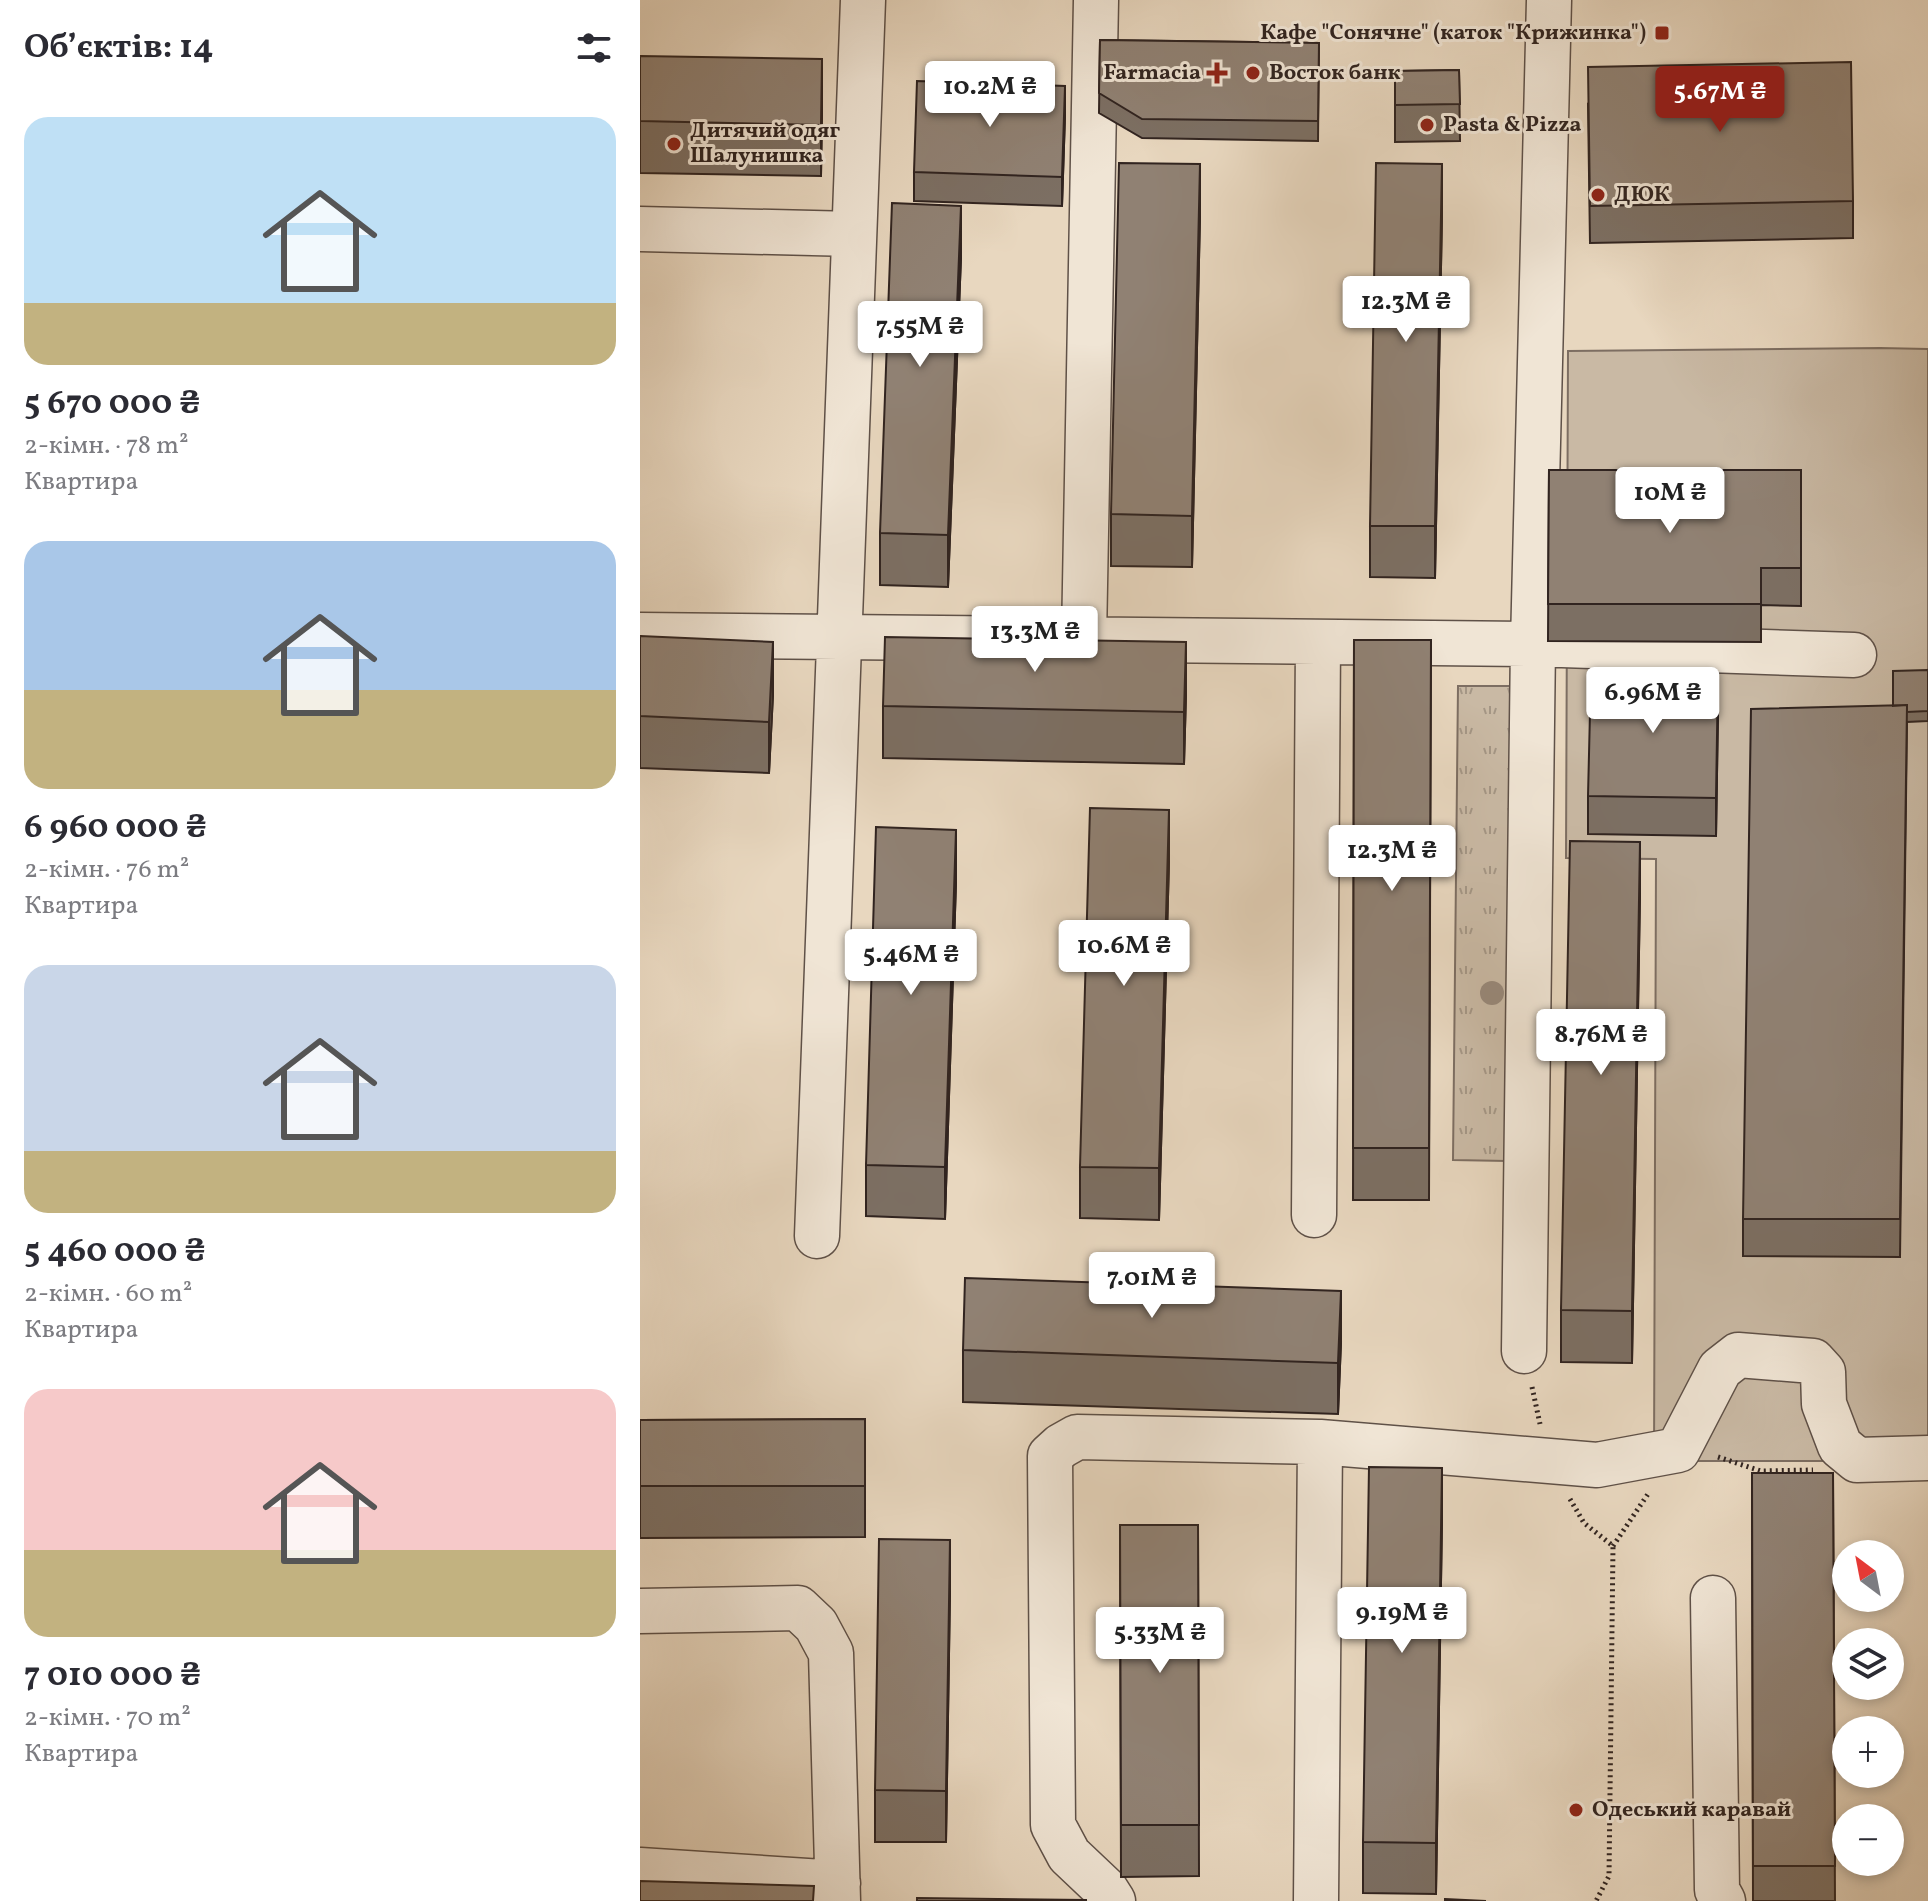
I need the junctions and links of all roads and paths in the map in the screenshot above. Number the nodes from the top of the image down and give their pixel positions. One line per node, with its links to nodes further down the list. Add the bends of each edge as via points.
1 (863, 0): 5 (lane)
2 (1096, 0): 8 (lane)
3 (1549, 0): 10 (lane)
4 (640, 229): 5 (lane)
5 (854, 234): 7 (lane)
6 (640, 635): 7 (lane)
7 (839, 636): 8 (lane); 13 (lane)
8 (1084, 638): 9 (lane)
9 (1318, 642): 10 (lane); 12 (lane)
10 (1533, 644): 11 (lane); 14 (lane)
11 (1854, 655)
12 (1314, 1215)
13 (817, 1236)
14 (1524, 1351): 19 (path)
15 (1320, 1442): 19 (lane); 25 (lane, via 1077,1437 1050,1456 1053,1825 1069,1855); 26 (lane)
16 (1678, 1450): 18 (path, via 1696,1450 1761,1471 1835,1470); 18 (lane, via 1720,1369 1738,1355 1813,1361 1823,1372 1824,1404 1840,1446); 19 (lane, via 1597,1465); 20 (path)
17 (1928, 1458): 18 (lane)
18 (1857, 1460)
19 (1547, 1461): 20 (path, via 1584,1523)
20 (1613, 1546): 27 (path, via 1609,1876)
21 (1713, 1598): 28 (lane, via 1717,1890)
22 (640, 1611): 24 (lane, via 798,1608 816,1625 831,1653)
23 (640, 1870): 24 (lane)
24 (838, 1892)
25 (1113, 1901)
26 (1316, 1901)
27 (1596, 1901)
28 (1723, 1901)

